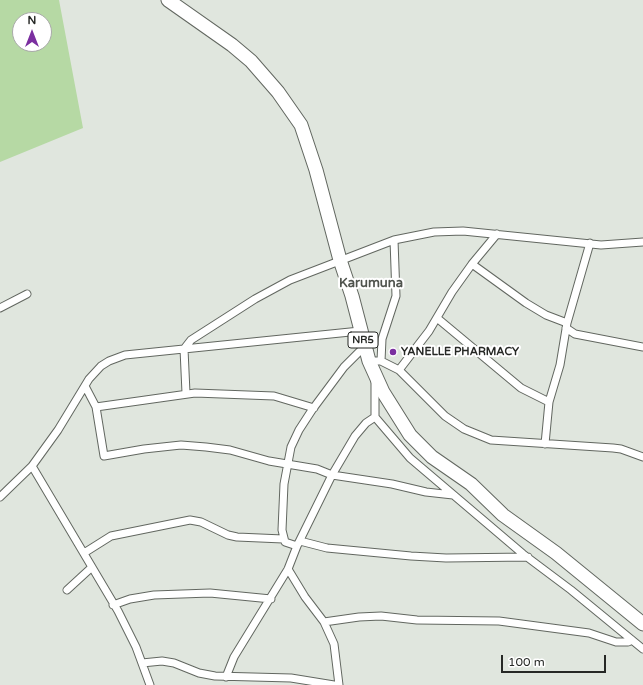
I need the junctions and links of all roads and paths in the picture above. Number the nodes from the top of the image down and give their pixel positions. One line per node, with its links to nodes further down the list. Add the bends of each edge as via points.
1 (168, 0): 6 (highway, NR5, via 232,44 274,87 301,125)
2 (496, 234): 3 (street, via 434,232); 5 (street); 7 (street)
3 (394, 240): 6 (street); 16 (street, via 396,296)
4 (643, 242): 5 (street)
5 (590, 244): 11 (street)
6 (340, 260): 12 (highway, NR5); 15 (street, via 304,273 254,299 191,340)
7 (472, 264): 10 (street); 11 (street, via 526,303)
8 (27, 294): 9 (street)
9 (0, 308)
10 (437, 318): 17 (street); 21 (street, via 521,388)
11 (567, 326): 14 (street, via 579,335); 21 (street)
12 (360, 331): 13 (highway, NR5); 15 (street)
13 (365, 346): 16 (highway, NR5); 23 (street, via 344,367)
14 (643, 347)
15 (184, 349): 19 (street, via 117,358 101,366); 20 (street)
16 (375, 361): 17 (street); 18 (highway, NR5)
17 (399, 370): 25 (street, via 433,405 464,429 491,440)
18 (375, 375): 24 (street); 42 (highway, NR5, via 410,435 432,457 471,484 503,515)
19 (85, 386): 22 (street); 28 (street)
20 (186, 394): 22 (street); 23 (street, via 274,396)
21 (550, 402): 25 (street)
22 (96, 407): 27 (street, via 104,456 181,445 230,450)
23 (314, 408): 27 (street, via 299,430)
24 (375, 417): 29 (street, via 355,436); 30 (street, via 410,458)
25 (545, 444): 26 (street, via 621,449)
26 (643, 458)
27 (288, 464): 29 (street, via 317,469); 32 (street, via 284,484)
28 (32, 466): 31 (street); 34 (street)
29 (332, 475): 30 (street); 33 (street)
30 (453, 495): 35 (street)
31 (0, 498)
32 (283, 539): 33 (street); 34 (street, via 237,537 190,520 111,536)
33 (298, 544): 35 (street, via 446,558); 37 (street)
34 (84, 553): 36 (street)
35 (528, 557): 43 (street)
36 (92, 567): 38 (street); 40 (street)
37 (288, 569): 39 (street); 41 (street)
38 (67, 590)
39 (271, 599): 40 (street, via 210,594 154,595); 46 (street, via 234,657)
40 (113, 605): 45 (street)
41 (324, 622): 43 (street, via 382,616 417,620 499,621 589,633 616,642); 49 (street, via 334,644)
42 (643, 624)
43 (632, 640): 44 (street)
44 (643, 649)
45 (142, 663): 46 (street, via 162,661 199,673); 47 (street)
46 (226, 677): 48 (street, via 291,678)
47 (150, 685)
48 (334, 685)
49 (339, 685)

